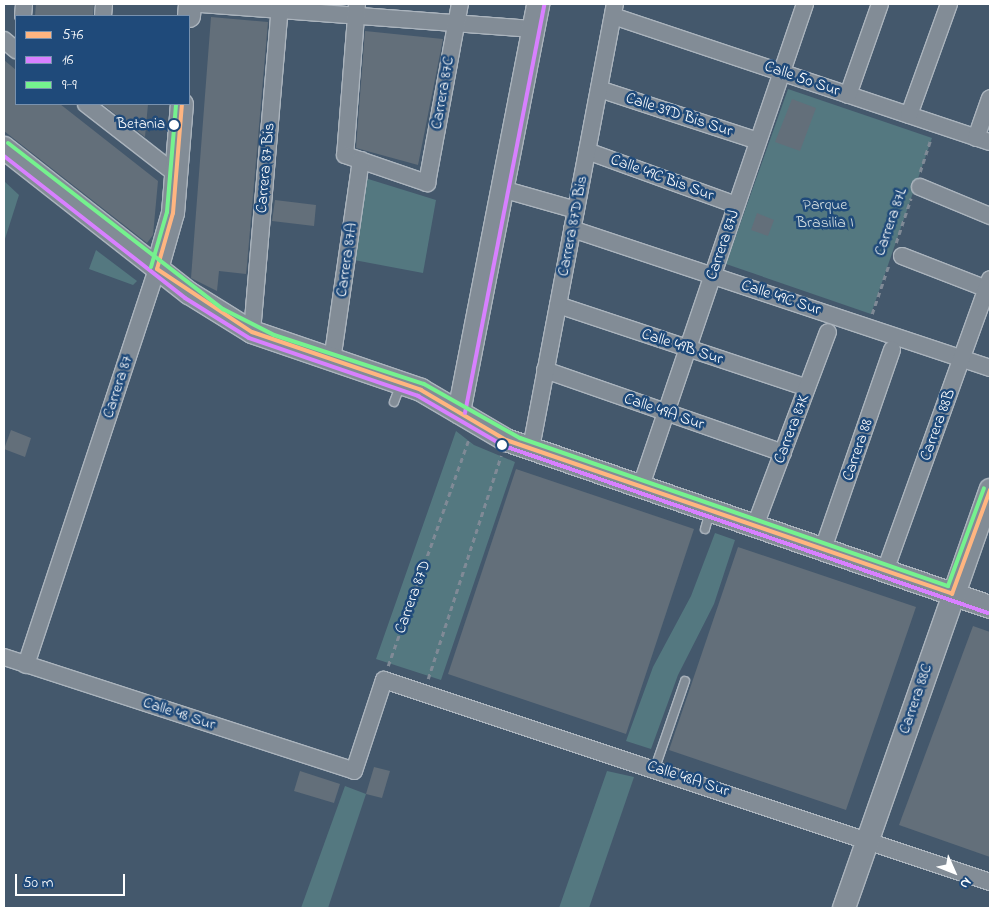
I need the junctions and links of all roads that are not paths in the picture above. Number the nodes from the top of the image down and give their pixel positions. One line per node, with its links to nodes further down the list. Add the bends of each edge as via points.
1 (201, 4): 7 (street)
2 (460, 4): 10 (street, Carrera 87C)
3 (538, 4): 11 (street)
4 (805, 4): 14 (street, Carrera 87J)
5 (880, 4): 16 (street)
6 (949, 4): 20 (street)
7 (280, 7): 8 (street); 38 (street, Carrera 87 Bis)
8 (357, 10): 10 (street); 25 (street, Carrera 87A)
9 (614, 10): 14 (street, Calle 50 Sur); 15 (street, Carrera 87D Bis)
10 (456, 23): 11 (street); 25 (street, Carrera 87C, via 427,183)
11 (533, 29): 28 (street)
12 (4, 40): 13 (street)
13 (15, 49)
14 (781, 72): 16 (street, Calle 50 Sur); 22 (street, Carrera 87J)
15 (599, 89): 22 (street, Calle 39D Bis Sur); 24 (street, Carrera 87D Bis)
16 (848, 95): 20 (street, Calle 50 Sur)
17 (990, 98): 21 (street)
18 (182, 105): 26 (street, Carrera 87)
19 (92, 106): 26 (street)
20 (909, 115): 21 (street, Calle 50 Sur)
21 (983, 140)
22 (758, 141): 29 (street, Carrera 87J)
23 (4, 148): 34 (street)
24 (587, 151): 29 (street, Calle 49C Bis Sur); 30 (street, Carrera 87D Bis)
25 (353, 158): 43 (street, Carrera 87A)
26 (176, 174): 34 (street, Carrera 87, via 172,224)
27 (918, 184): 31 (street)
28 (502, 189): 30 (street); 48 (street)
29 (736, 206): 35 (street, Carrera 87J)
30 (576, 210): 32 (street, Carrera 87D Bis)
31 (990, 216)
32 (572, 229): 35 (street, Calle 49C Sur); 37 (street, Carrera 87D Bis)
33 (902, 256): 36 (street)
34 (157, 269): 38 (street); 59 (street, Carrera 87)
35 (713, 275): 40 (street, Carrera 87J); 42 (street, Calle 49C Sur)
36 (988, 284): 42 (street, Carrera 88B)
37 (558, 305): 40 (street, Calle 49B Sur); 45 (street, Carrera 87D Bis)
38 (252, 332): 43 (street)
39 (828, 332): 46 (street, Carrera 87K)
40 (688, 349): 46 (street, Calle 49B Sur); 47 (street, Carrera 87J)
41 (892, 350): 54 (street, Carrera 88)
42 (962, 358): 44 (street, Calle 49C Sur); 55 (street, Carrera 88B)
43 (332, 361): 48 (street, via 398,392)
44 (990, 368)
45 (545, 370): 47 (street, Calle 49A Sur); 49 (street, Carrera 87D Bis)
46 (807, 388): 50 (street, Carrera 87K)
47 (666, 412): 50 (street, Calle 49A Sur); 51 (street, Carrera 87J)
48 (467, 418): 49 (street, via 506,440)
49 (531, 448): 51 (street)
50 (783, 453): 53 (street, Carrera 87K)
51 (641, 486): 53 (street, via 708,520)
52 (990, 490): 56 (street, Carrera 88C)
53 (755, 526): 54 (street)
54 (823, 549): 55 (street)
55 (885, 570): 56 (street)
56 (952, 594): 57 (street); 63 (street, Carrera 88C)
57 (990, 607)
58 (4, 657): 59 (street, Calle 48 Sur)
59 (26, 665): 60 (street, Calle 48 Sur, via 354,771)
60 (384, 680): 62 (street, Calle 48A Sur)
61 (685, 681): 62 (lane)
62 (655, 768): 63 (street, Calle 48A Sur)
63 (867, 838): 64 (street, Calle 48A Sur); 65 (street, Carrera 88C)
64 (990, 882)
65 (844, 908)

